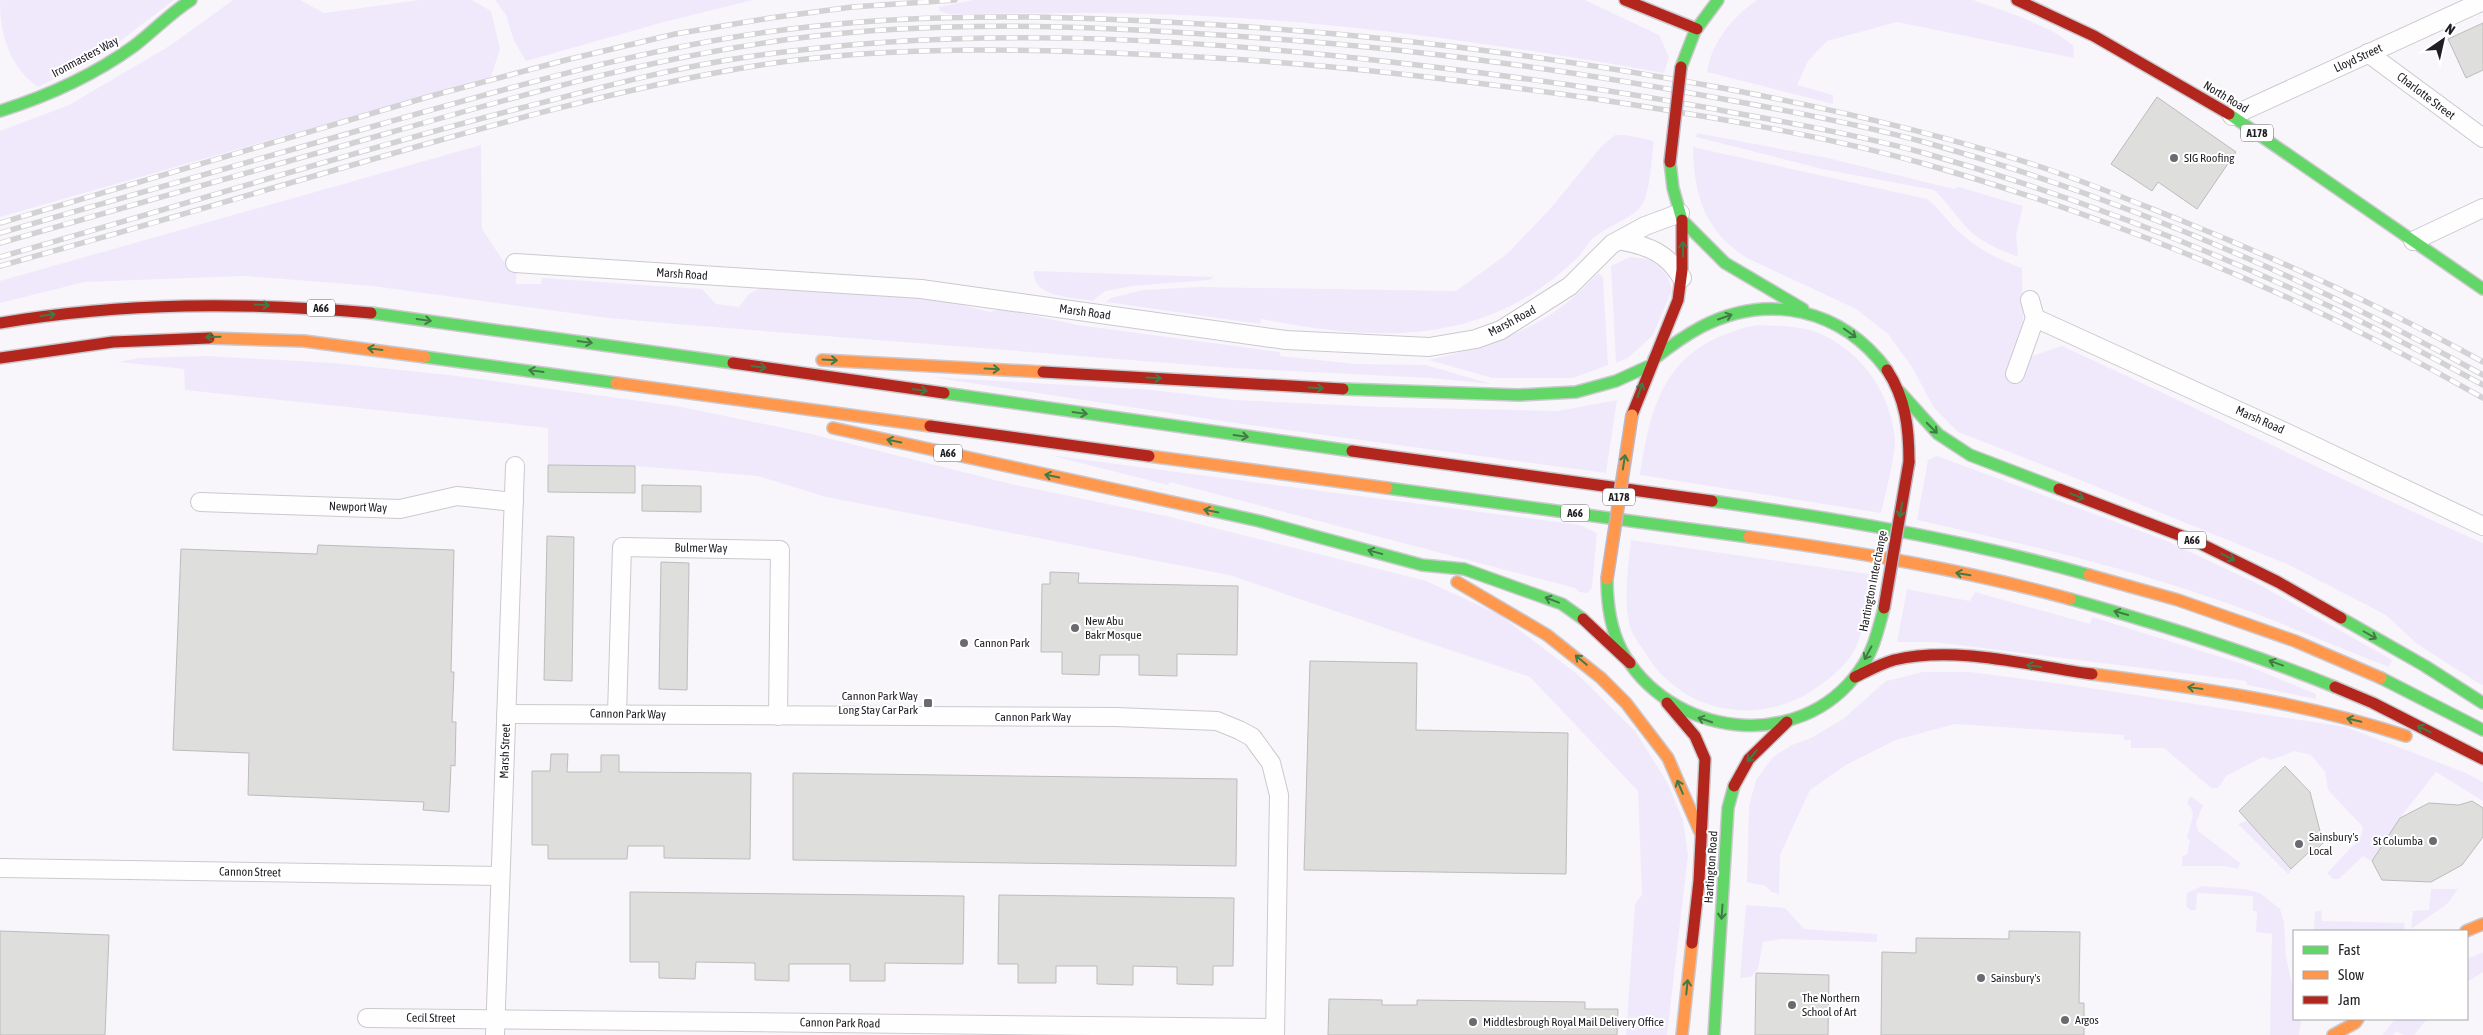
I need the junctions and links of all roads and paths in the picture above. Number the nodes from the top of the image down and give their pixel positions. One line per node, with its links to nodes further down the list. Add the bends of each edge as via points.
1 (180, 0): 7 (main road)
2 (191, 0): 7 (main road)
3 (1625, 0): 8 (main road)
4 (1718, 0): 8 (main road, A178)
5 (2017, 0): 11 (main road, North Road / A178, via 2094,36)
6 (2483, 1): 9 (street, Lloyd Street)
7 (173, 11): 10 (main road, Ironmasters Way, via 129,50 82,77)
8 (1697, 30): 14 (main road, A178, bridge, via 1681,67 1670,162)
9 (2368, 53): 11 (street, Lloyd Street); 12 (street, Charlotte Street)
10 (0, 111)
11 (2232, 116): 16 (main road, North Road / A178)
12 (2483, 138)
13 (2483, 208): 16 (street)
14 (1681, 216): 15 (street, Marsh Road, via 1645,226); 18 (main road, A178, one-way to 14); 21 (main road, A178, via 1725,263)
15 (1622, 241): 17 (street, Marsh Road, via 1612,244 1570,286 1501,330 1476,339 1429,347 1276,338 921,289); 18 (street, via 1647,246 1662,254 1674,264)
16 (2413, 241): 19 (main road, North Road / A178)
17 (515, 263)
18 (1682, 278): 28 (main road, A178, via 1678,301)
19 (2483, 289)
20 (2030, 300): 22 (street)
21 (1807, 311): 28 (main road, Hartington Interchange / A178, one-way to 21, via 1681,338 1724,316 1760,310); 31 (main road, Hartington Interchange / A178, one-way to 31, via 1848,331 1866,346 1883,364)
22 (2034, 318): 29 (street); 37 (street, Marsh Road)
23 (0, 323): 24 (main road, A66, one-way to 24, via 98,308 235,303 390,315)
24 (641, 350): 26 (main road); 47 (main road, A66, one-way to 47, via 1816,516 2022,556 2178,600 2295,641 2381,678)
25 (0, 358): 30 (main road, A66, one-way to 25, via 313,342 233,337 102,342)
26 (781, 358)
27 (810, 359): 28 (main road, one-way to 28, via 1368,390 1519,395 1576,392 1616,381)
28 (1652, 363): 39 (main road, Hartington Interchange / A178, one-way to 28, bridge, via 1617,640 1607,600 1607,579 1632,415)
29 (2015, 374)
30 (636, 385): 32 (main road, A66); 48 (main road, A66, one-way to 30, via 2373,703 2281,665 2178,629 2016,584 1806,546)
31 (1899, 391): 40 (main road, Hartington Interchange / A178, one-way to 40, bridge, via 1909,435 1909,462 1884,608 1874,642); 42 (main road, A66, one-way to 42, via 1938,434 1970,455 2195,541 2278,582)
32 (792, 419)
33 (821, 425): 38 (main road, A66, one-way to 33, via 1259,521)
34 (515, 466): 36 (street, Marsh Street)
35 (200, 502): 36 (street, Newport Way, via 400,509 457,496)
36 (514, 502): 43 (street, Marsh Street)
37 (2483, 526)
38 (1422, 565): 39 (main road, A66, one-way to 38, via 1562,604 1464,569); 50 (main road, one-way to 38, via 1669,760 1643,722 1589,667 1503,605)
39 (1630, 663): 41 (main road, Hartington Interchange / A178)
40 (1855, 677): 46 (main road, Hartington Interchange / A178, via 1822,707); 49 (main road, one-way to 40, via 2372,724 2232,693 1972,658 1900,659)
41 (1661, 697): 46 (main road, Hartington Interchange / A178, one-way to 41, via 1736,727 1685,712); 50 (main road, Hartington Road, via 1695,736 1705,759)
42 (2483, 703)
43 (506, 714): 44 (street, Cannon Park Way); 52 (street, Marsh Street)
44 (617, 714): 45 (street, Cannon Park Way); 45 (street, Bulmer Way, via 622,547 780,550)
45 (778, 716): 58 (street, Cannon Park Way, via 1198,719 1217,721 1252,737 1271,763 1279,795)
46 (1787, 722): 60 (main road, Hartington Road, one-way to 60, via 1744,764 1733,786 1728,808)
47 (2483, 730)
48 (2483, 759)
49 (2483, 763)
50 (1700, 832): 59 (main road, Hartington Road, one-way to 50, via 1699,881)
51 (0, 868): 52 (street, Cannon Street)
52 (500, 876): 57 (street, Marsh Street)
53 (2483, 924): 54 (main road)
54 (2468, 930)
55 (367, 1018): 57 (street, Cecil Street)
56 (2356, 1021): 61 (main road); 62 (main road)
57 (495, 1027): 58 (street, Cannon Park Road)
58 (1275, 1031)
59 (1682, 1035)
60 (1714, 1035)
61 (2333, 1035)
62 (2353, 1035)

